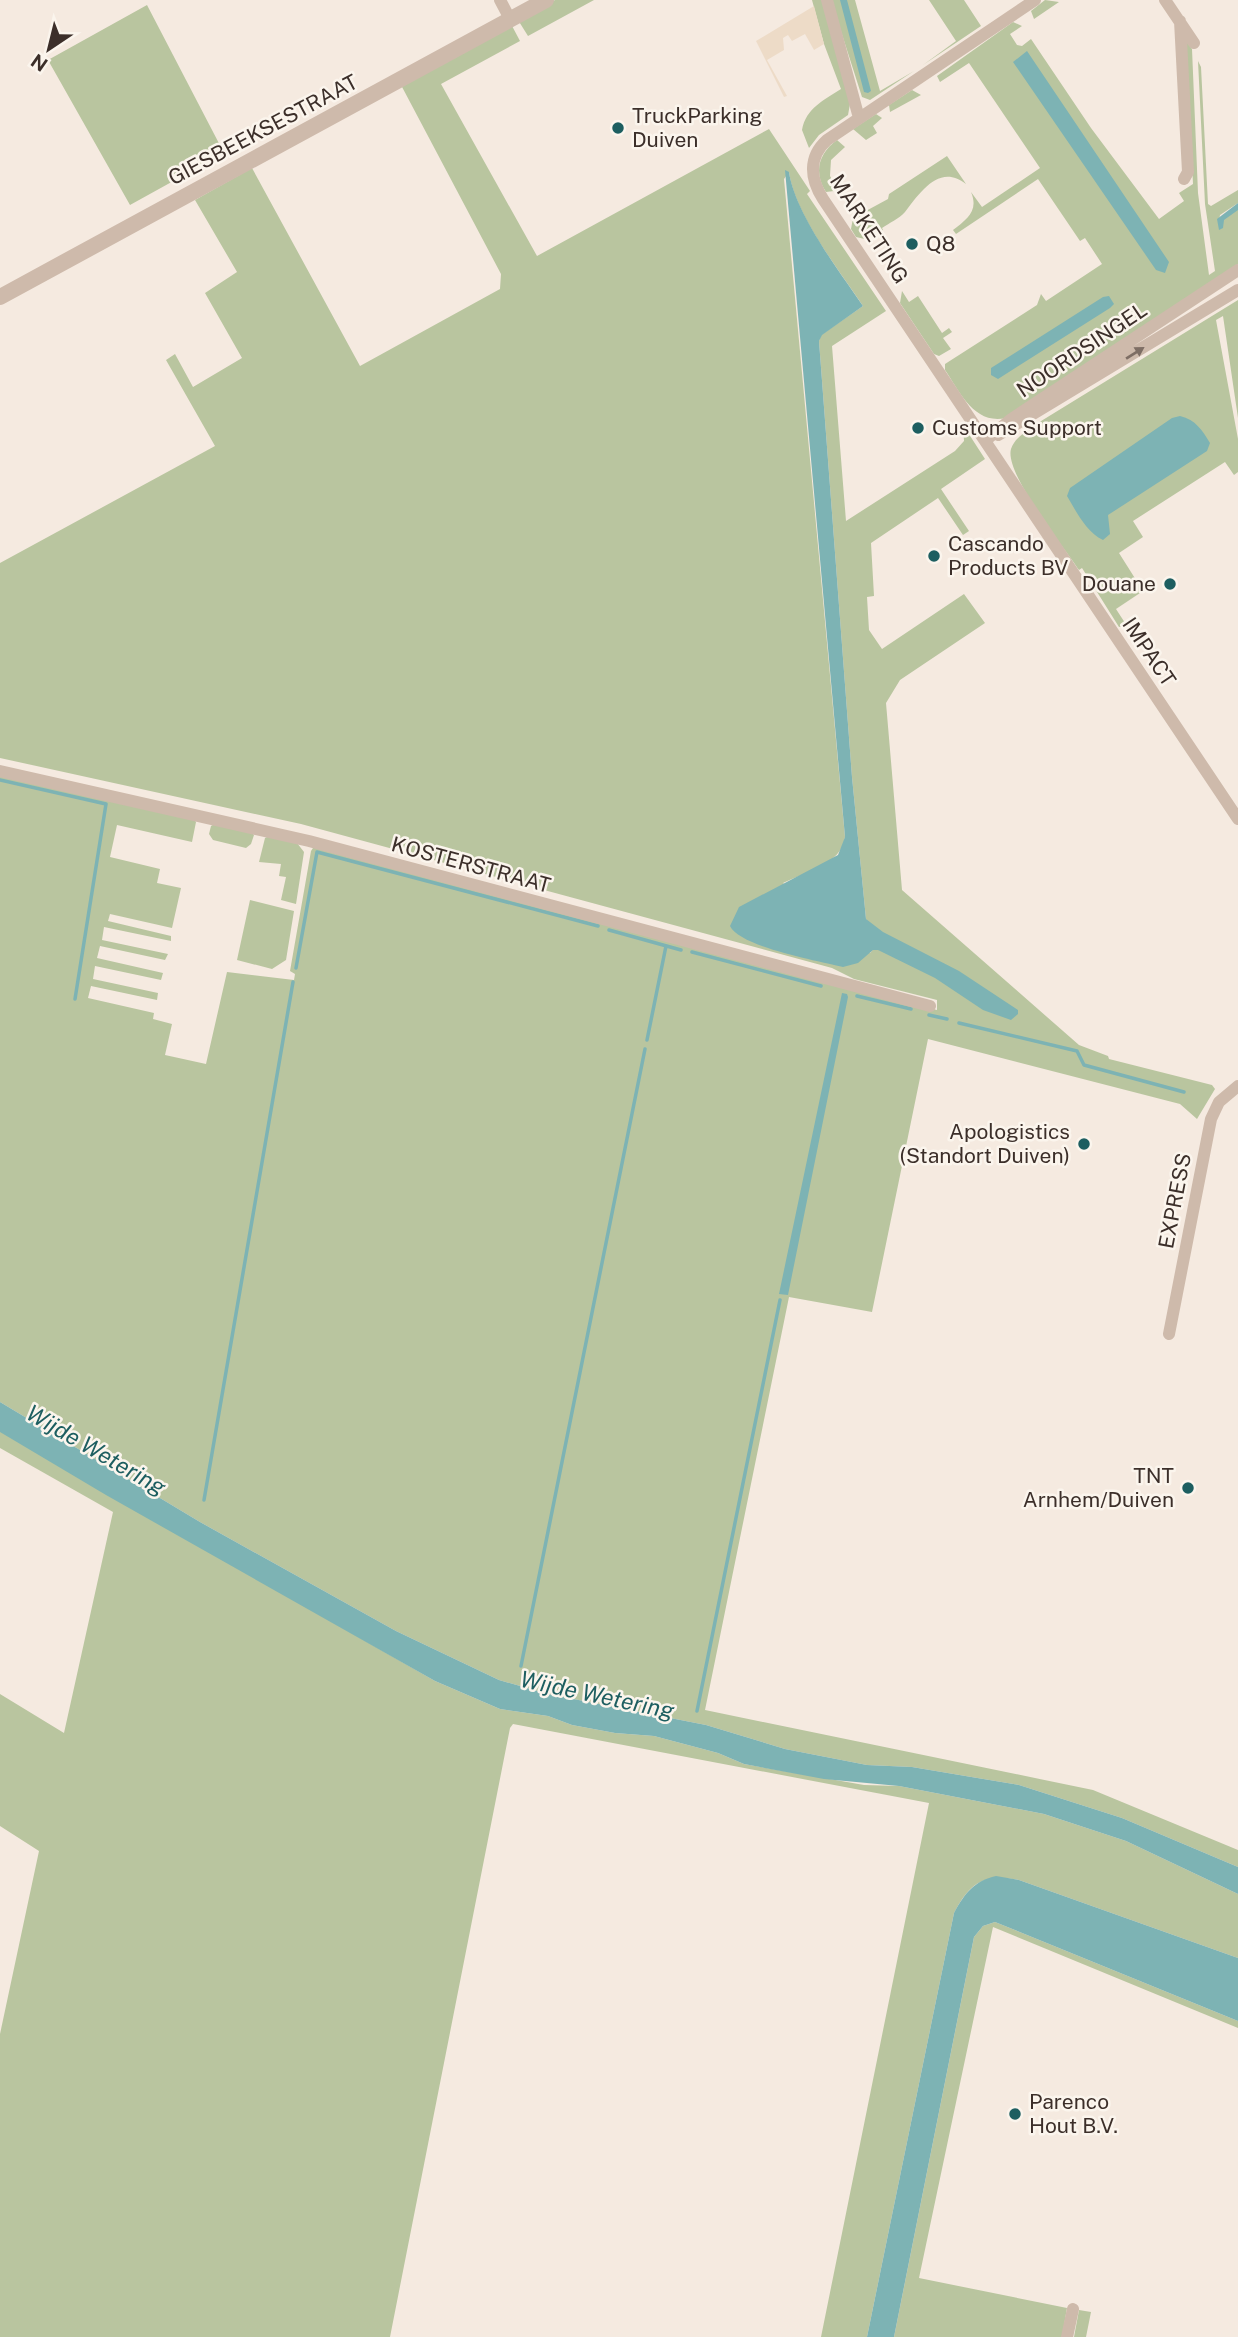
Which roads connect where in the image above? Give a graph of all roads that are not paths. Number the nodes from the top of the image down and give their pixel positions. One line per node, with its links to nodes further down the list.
1 (500, 0): 6 (street)
2 (546, 0): 6 (street, GIESBEEKSESTRAAT)
3 (827, 0): 9 (street)
4 (1035, 0): 9 (street, MARKETING)
5 (1165, 0): 7 (street)
6 (510, 19): 13 (street, GIESBEEKSESTRAAT)
7 (1180, 21): 8 (street); 10 (street)
8 (1194, 43)
9 (859, 118): 14 (street, MARKETING)
10 (1184, 179)
11 (1238, 270): 14 (street, NOORDSINGEL)
12 (1238, 289): 14 (street, NOORDSINGEL, one-way to 12)
13 (0, 298)
14 (985, 441): 16 (street, IMPACT)
15 (0, 771): 18 (street, KOSTERSTRAAT)
16 (1233, 802): 17 (street, IMPACT)
17 (1238, 819)
18 (930, 1006)
19 (1238, 1086): 20 (street, EXPRESS)
20 (1169, 1334)
21 (1073, 2309): 22 (street)
22 (1068, 2337)

